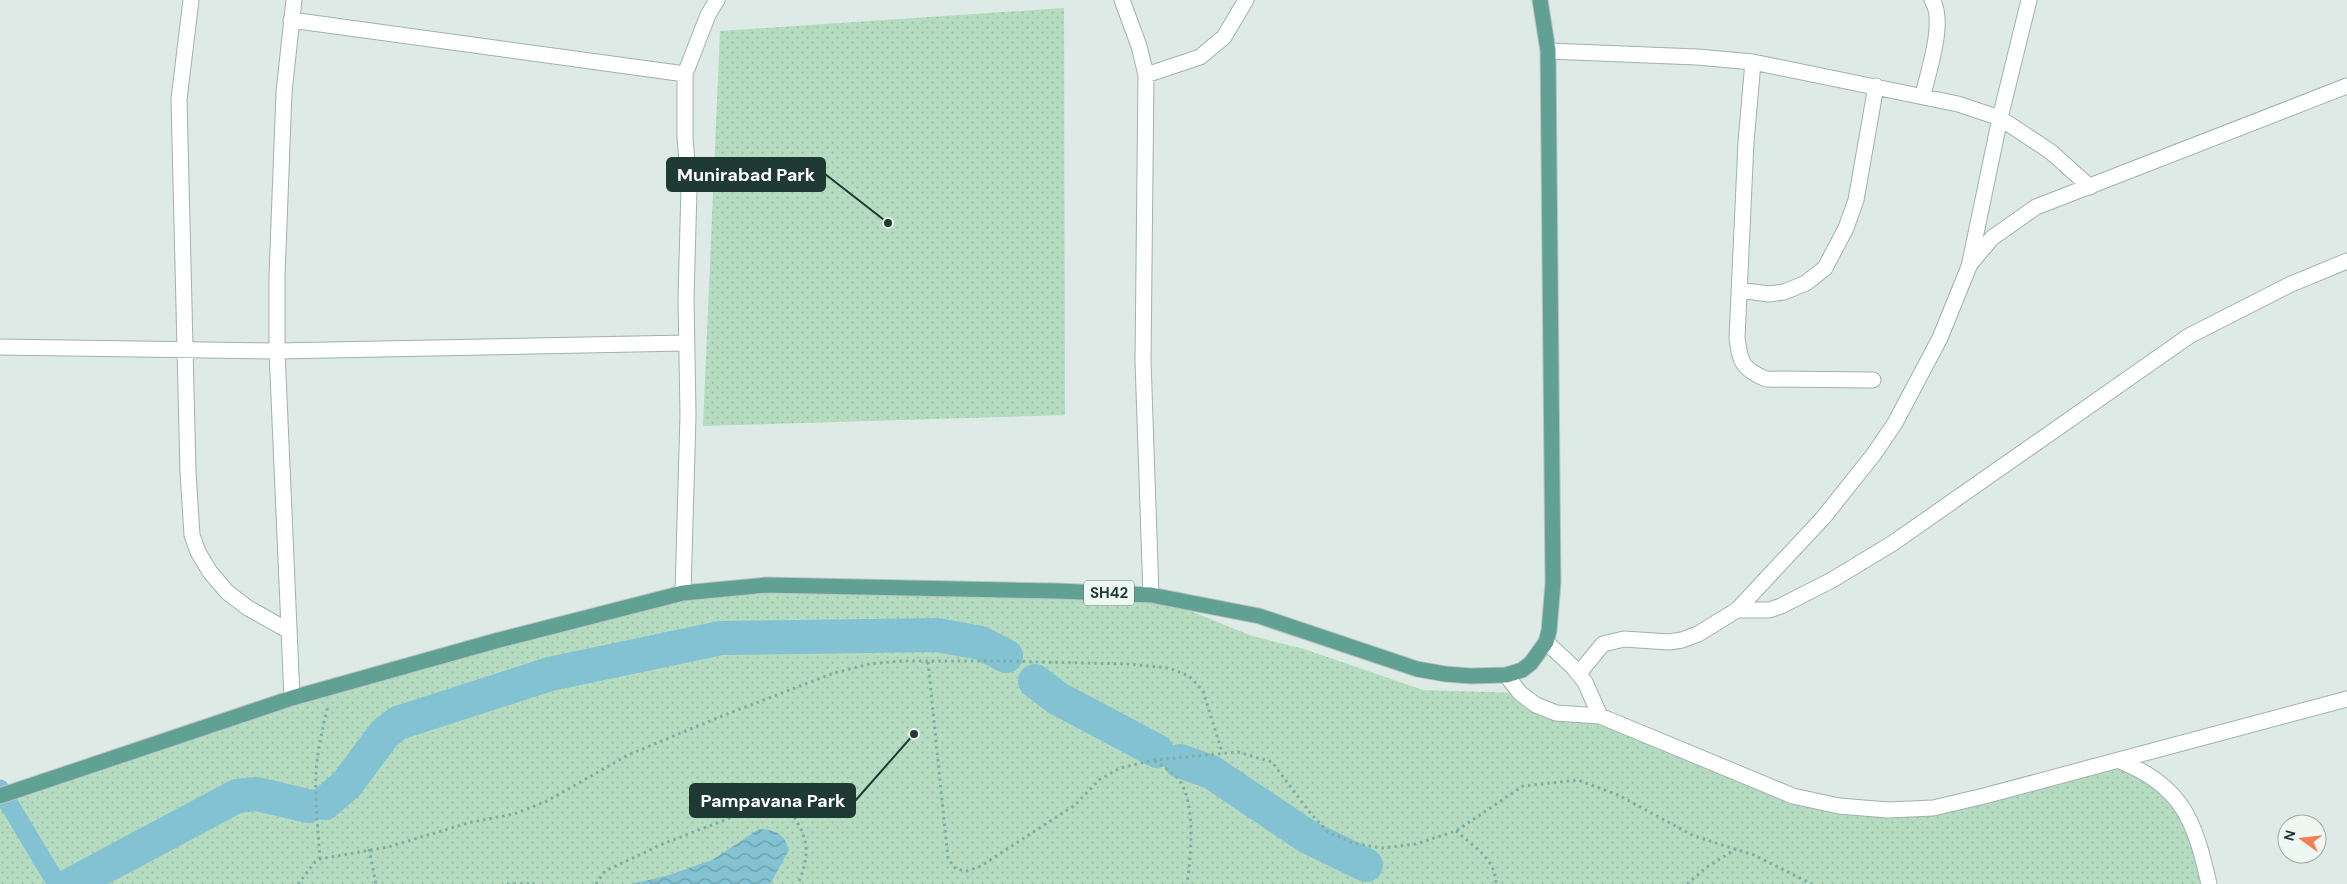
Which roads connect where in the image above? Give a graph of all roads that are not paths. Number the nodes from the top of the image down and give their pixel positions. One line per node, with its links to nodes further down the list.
1 (192, 0): 24 (street)
2 (294, 0): 9 (street)
3 (717, 0): 12 (street)
4 (1122, 0): 13 (street)
5 (1246, 0): 13 (street)
6 (1540, 0): 10 (main road, SH42)
7 (1932, 0): 16 (street)
8 (2029, 0): 17 (street)
9 (291, 20): 12 (street); 25 (street)
10 (1548, 52): 11 (street); 31 (main road, SH42)
11 (1753, 62): 14 (street); 21 (street)
12 (685, 74): 22 (street)
13 (1146, 75): 28 (street)
14 (1876, 86): 16 (street); 21 (street)
15 (2347, 86): 18 (street)
16 (1923, 95): 17 (street)
17 (2000, 118): 18 (street); 20 (street)
18 (2090, 186): 20 (street)
19 (2347, 261): 29 (street)
20 (1970, 264): 29 (street)
21 (1739, 290): 26 (street)
22 (686, 343): 25 (street); 27 (street)
23 (0, 347): 24 (street)
24 (185, 349): 25 (street); 30 (street)
25 (276, 351): 30 (street)
26 (1873, 380)
27 (683, 593): 28 (main road, SH42); 34 (main road, SH42)
28 (1151, 596): 33 (main road, SH42)
29 (1737, 610): 32 (street)
30 (289, 631): 34 (street)
31 (1546, 642): 32 (street); 33 (main road, SH42)
32 (1579, 673): 36 (street)
33 (1506, 675): 36 (street)
34 (292, 698): 38 (main road, SH42)
35 (2347, 699): 37 (street)
36 (1600, 716): 37 (street)
37 (2120, 761): 39 (street)
38 (0, 796)
39 (2209, 884)

